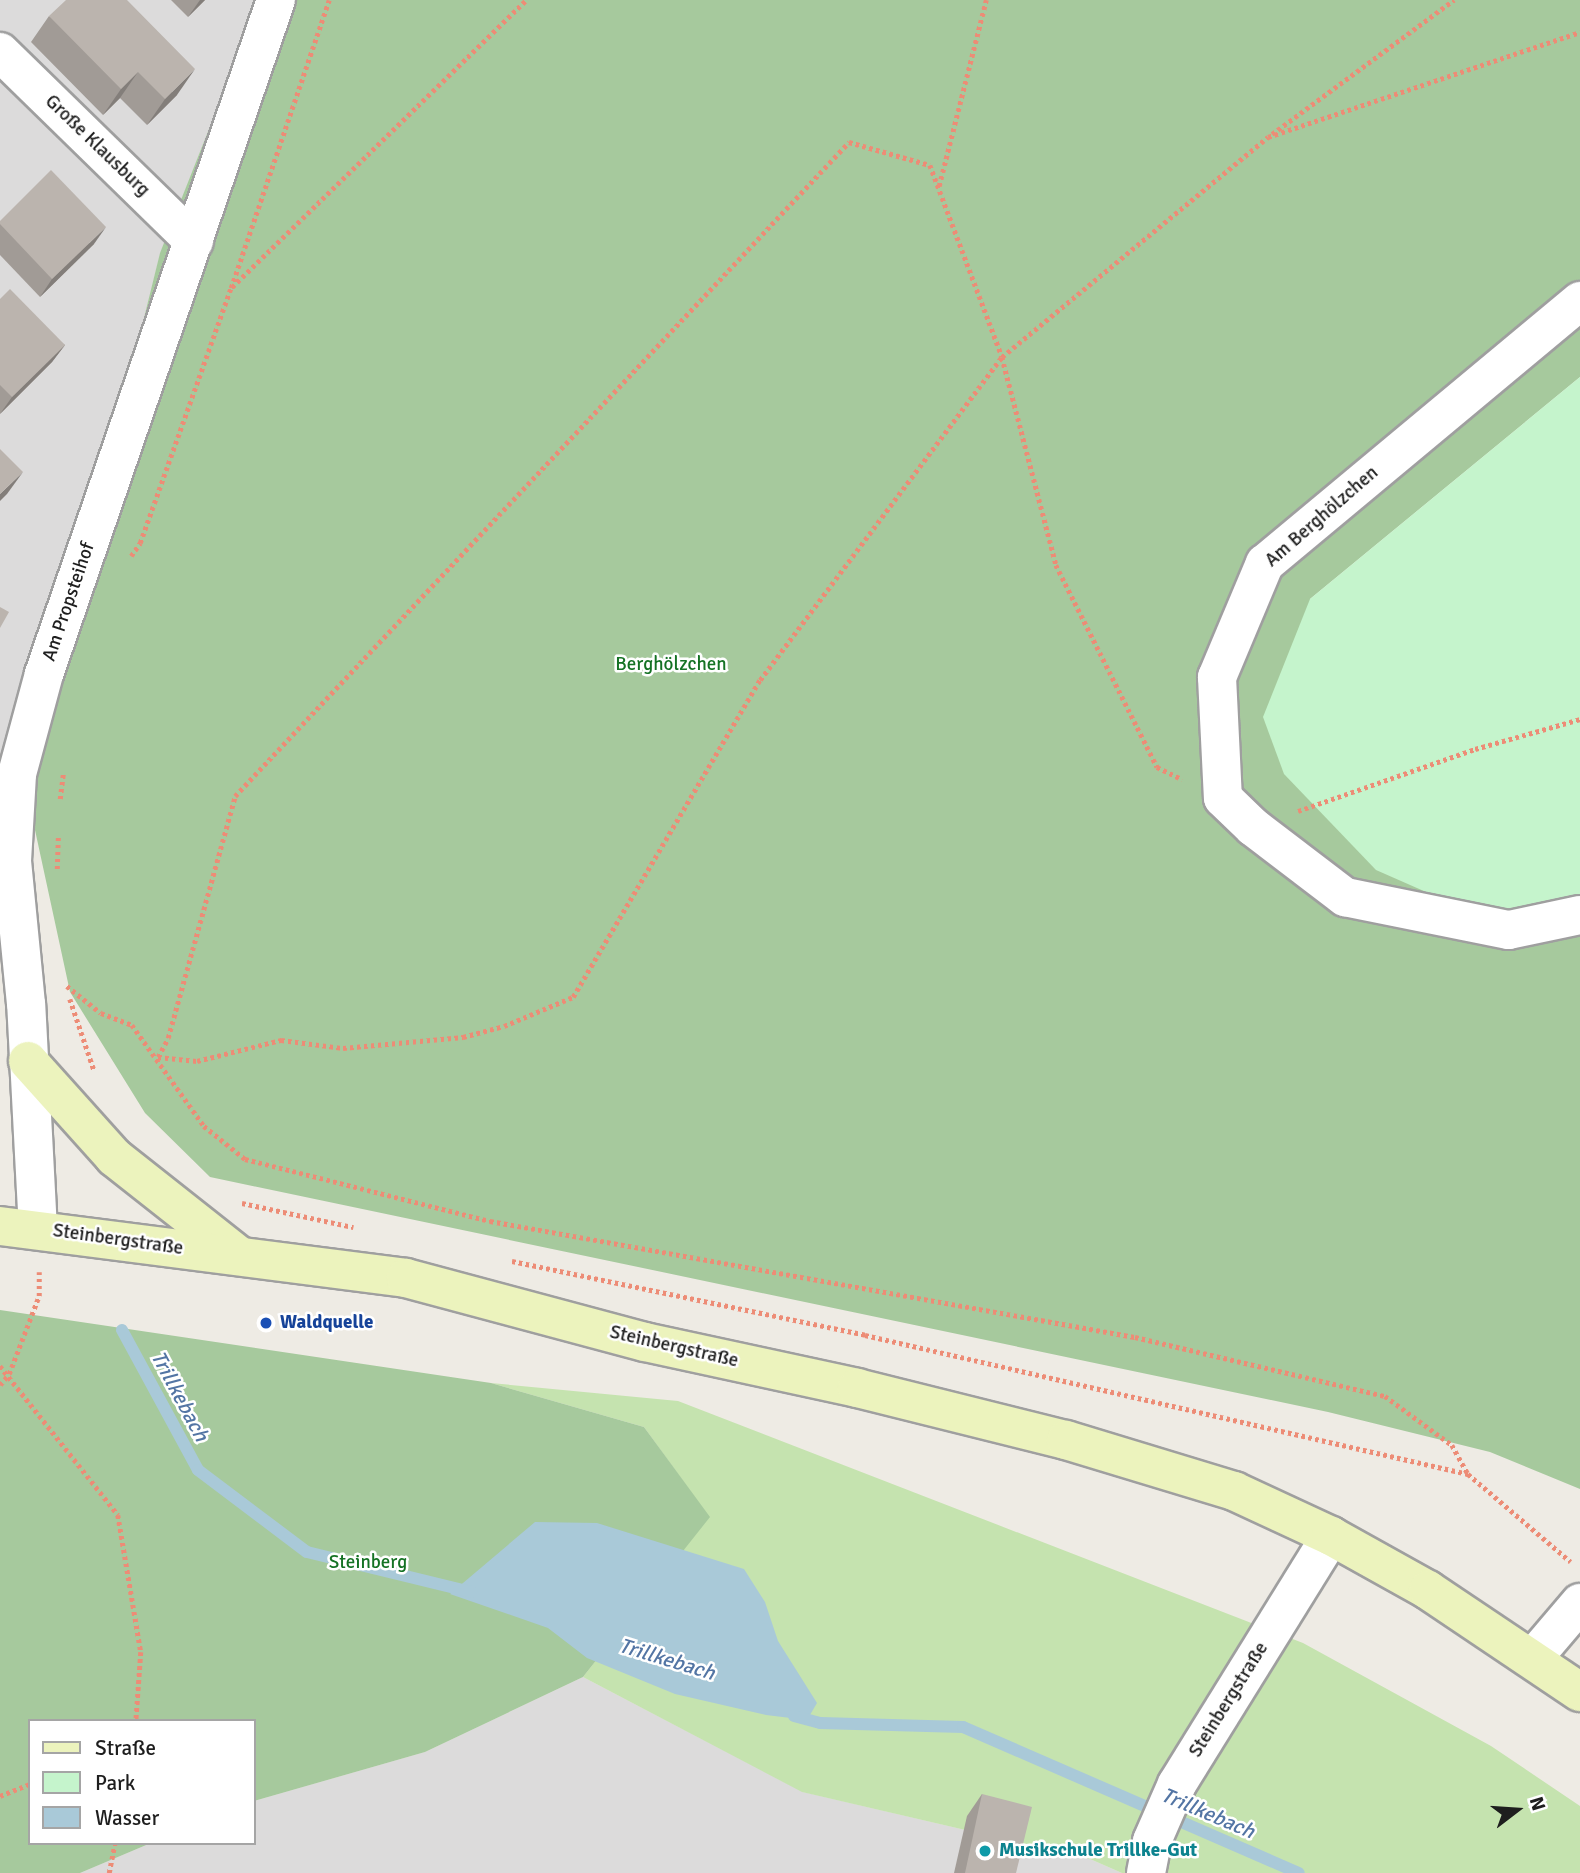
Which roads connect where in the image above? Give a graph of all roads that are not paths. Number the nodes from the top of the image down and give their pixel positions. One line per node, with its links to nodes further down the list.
1 (276, 0): 3 (street, Am Propsteihof)
2 (0, 52): 3 (street, Große Klausburg)
3 (194, 241): 5 (street, Am Propsteihof)
4 (1580, 301): 6 (street, Am Berghölzchen)
5 (8, 769): 7 (street, Am Propsteihof)
6 (1580, 915)
7 (28, 1062): 9 (street, Am Propsteihof); 10 (main road)
8 (0, 1226): 9 (main road, Steinbergstraße)
9 (38, 1230): 10 (main road, Steinbergstraße)
10 (240, 1256): 11 (main road, Steinbergstraße)
11 (1331, 1536): 13 (main road, Steinbergstraße); 15 (street, Steinbergstraße)
12 (1580, 1603): 13 (street)
13 (1534, 1657): 14 (main road, Steinbergstraße)
14 (1580, 1692)
15 (1149, 1857)

